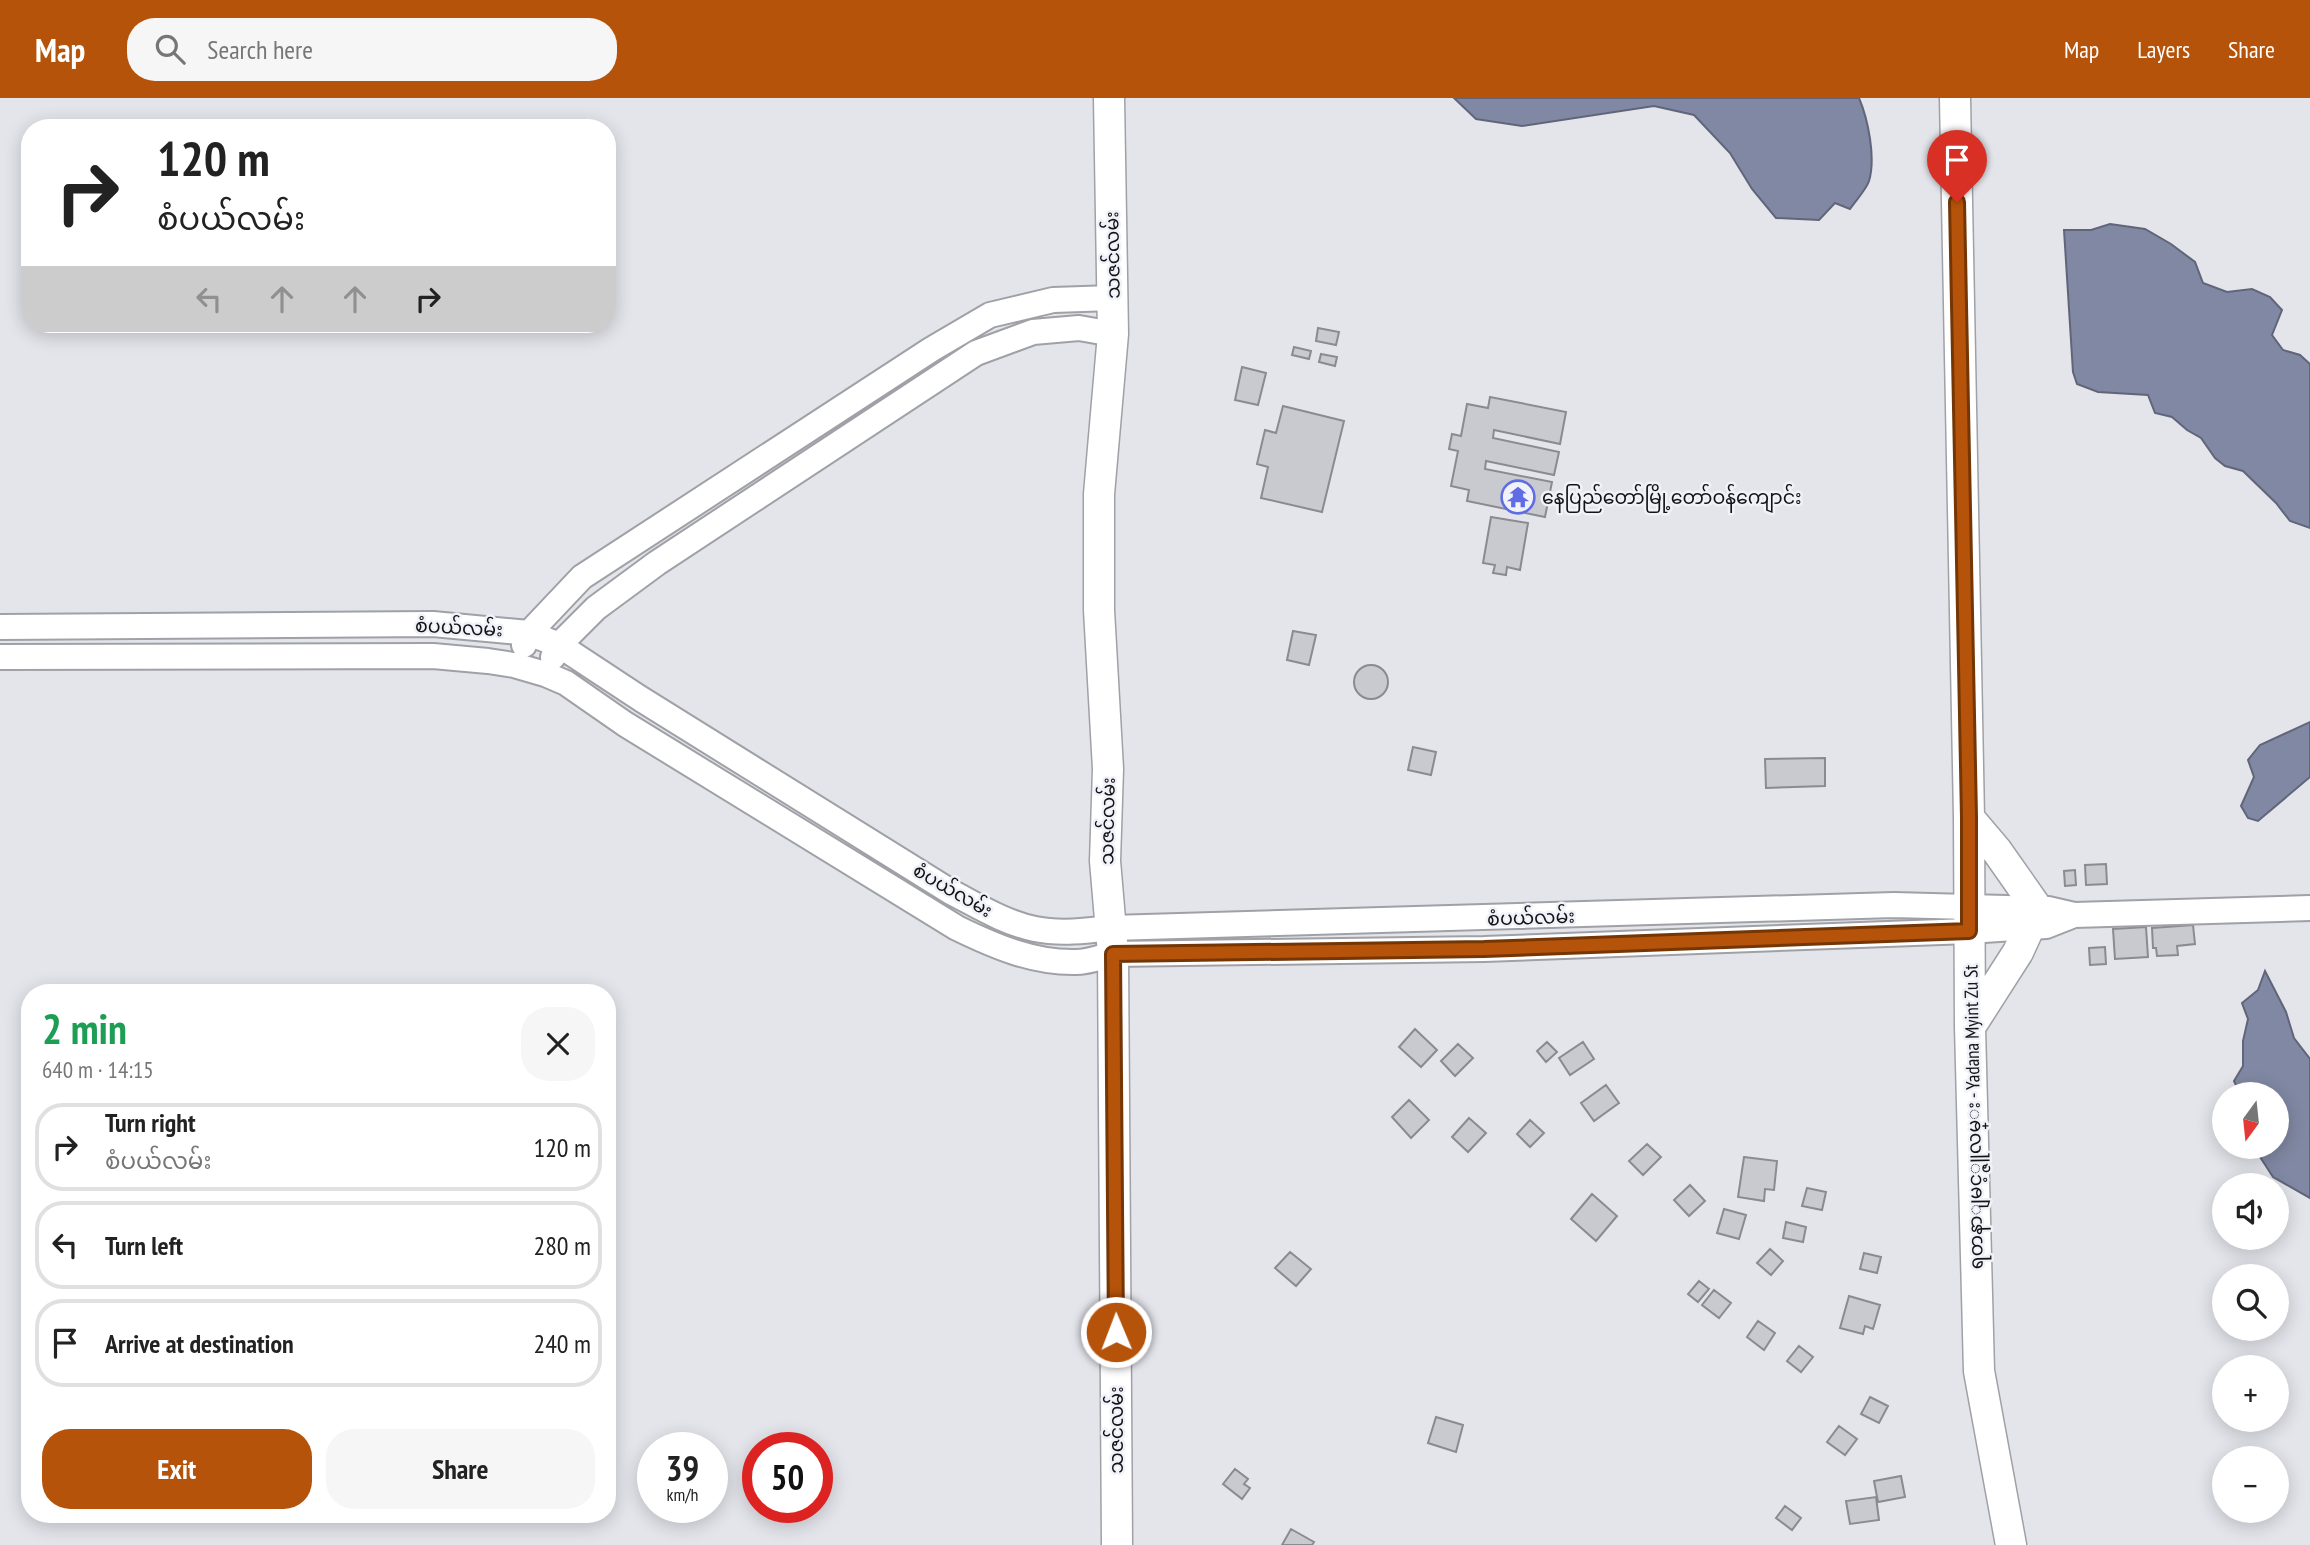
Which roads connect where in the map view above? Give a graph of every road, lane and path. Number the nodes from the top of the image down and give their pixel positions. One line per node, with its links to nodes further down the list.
1 (1109, 98): 3 (main road, သဇင်လမ်း)
2 (1955, 98): 11 (main road, ရတနာျမင့္ဇူလမ္း - Yadana Myint Zu St)
3 (1113, 298): 4 (main road, သဇင်လမ်း); 6 (street)
4 (1113, 334): 7 (street); 15 (main road, သဇင်လမ်း)
5 (0, 627): 6 (street, စံပယ်လမ်း)
6 (529, 633): 7 (street, စံပယ်လမ်း); 9 (street)
7 (559, 645): 10 (street); 15 (street, စံပယ်လမ်း)
8 (0, 657): 9 (street, စံပယ်လမ်း)
9 (514, 665): 10 (street, စံပယ်လမ်း)
10 (545, 674): 15 (street, စံပယ်လမ်း)
11 (1969, 818): 13 (main road, ရတနာျမင့္ဇူလမ္း - Yadana Myint Zu St); 14 (main road)
12 (2310, 908): 14 (street, စံပယ်လမ်း)
13 (1969, 918): 14 (street, စံပယ်လမ်း); 15 (street, စံပယ်လမ်း); 16 (main road, ရတနာျမင့္ဇူလမ္း - Yadana Myint Zu St)
14 (2033, 918): 16 (main road)
15 (1112, 941): 17 (main road, သဇင်လမ်း)
16 (1970, 1027): 18 (main road, ရတနာျမင့္ဇူလမ္း - Yadana Myint Zu St)
17 (1117, 1545)
18 (2011, 1545)

